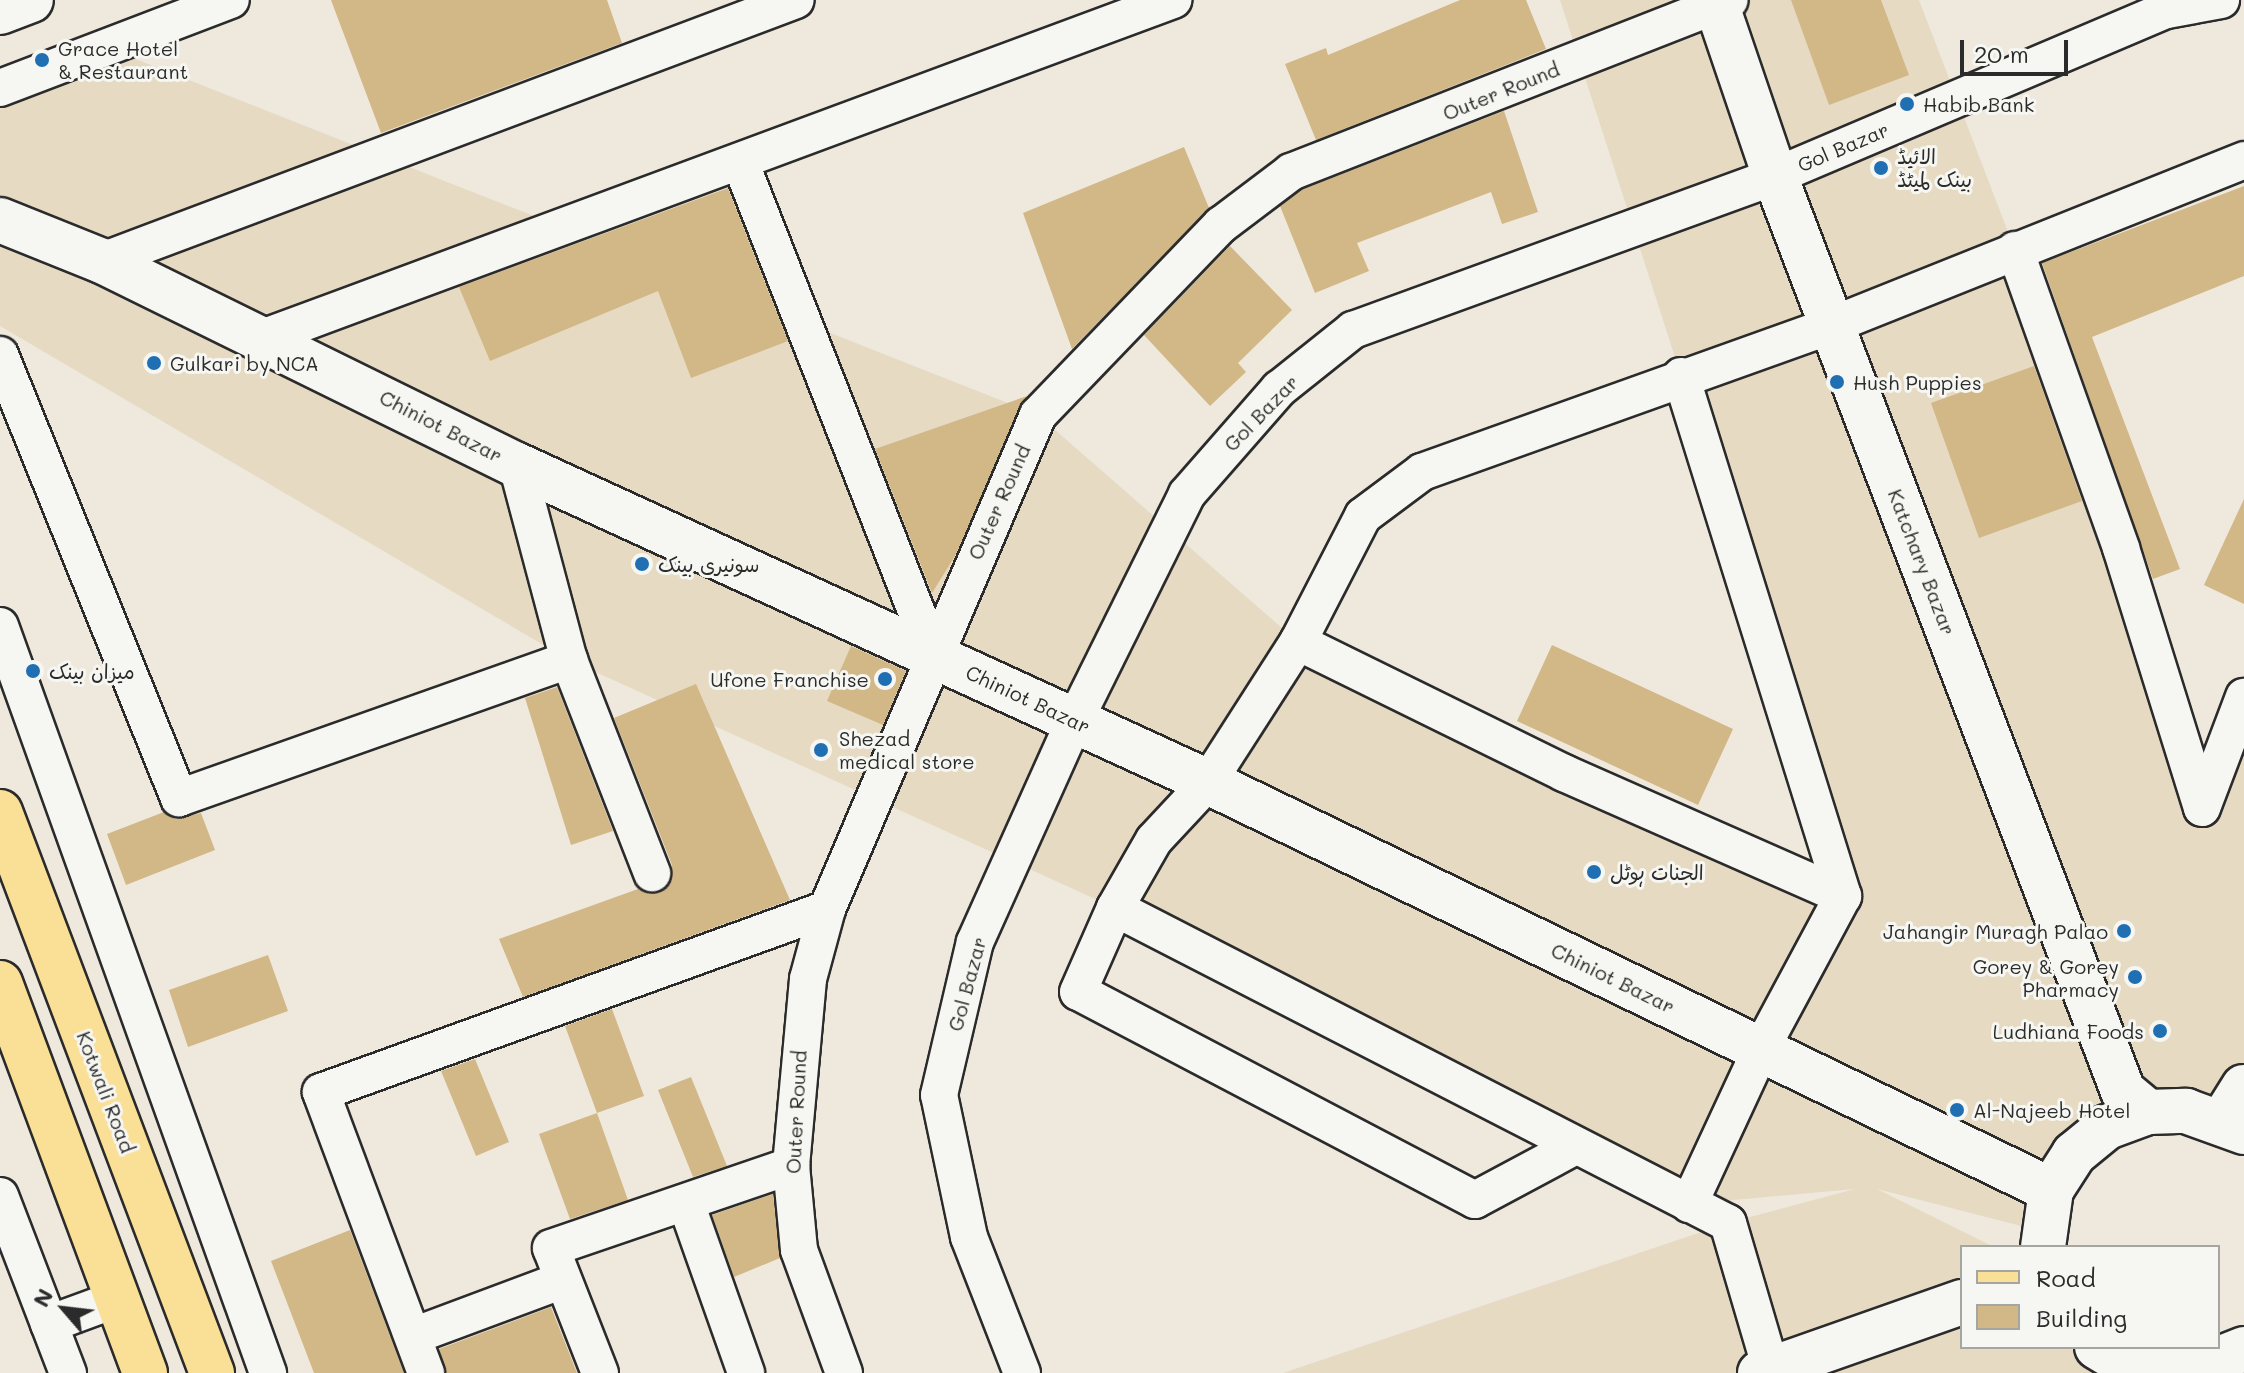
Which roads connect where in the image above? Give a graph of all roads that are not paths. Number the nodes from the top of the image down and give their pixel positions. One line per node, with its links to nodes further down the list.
1 (31, 0): 7 (street)
2 (231, 0): 8 (street)
3 (796, 0): 14 (street)
4 (2221, 0): 11 (street, Gol Bazar)
5 (1721, 1): 11 (street, Katchary Bazar); 22 (street, Outer Round)
6 (1156, 3): 10 (street)
7 (0, 12)
8 (0, 88)
9 (2244, 160): 13 (street)
10 (741, 164): 16 (street); 22 (street)
11 (1775, 176): 15 (street, Katchary Bazar); 25 (street, Gol Bazar)
12 (0, 220): 14 (street, Chiniot Bazar)
13 (2015, 250): 15 (street); 24 (street)
14 (102, 261): 16 (street, Chiniot Bazar)
15 (1832, 325): 18 (street); 34 (street, Katchary Bazar)
16 (265, 337): 19 (street, Chiniot Bazar)
17 (0, 355): 23 (street)
18 (1681, 376): 21 (street); 29 (street)
19 (517, 465): 22 (street, Chiniot Bazar); 23 (street)
20 (0, 626): 55 (street)
21 (1298, 642): 26 (street); 29 (street)
22 (933, 654): 25 (street, Chiniot Bazar); 31 (street, Outer Round)
23 (569, 660): 28 (street)
24 (2244, 697)
25 (1074, 722): 26 (street, Chiniot Bazar); 60 (street, Gol Bazar)
26 (1208, 782): 30 (street); 33 (street, Chiniot Bazar)
27 (0, 812): 54 (main road, Kotwali Road)
28 (652, 873)
29 (1843, 896): 33 (street)
30 (1115, 908): 36 (street); 36 (street)
31 (827, 909): 37 (street, Outer Round); 47 (street)
32 (0, 983): 44 (main road)
33 (1761, 1049): 38 (street, Chiniot Bazar); 40 (street)
34 (2148, 1112): 35 (street); 38 (street)
35 (2237, 1113)
36 (1572, 1148): 40 (street)
37 (791, 1166): 41 (street); 59 (street, Outer Round)
38 (2051, 1190): 42 (street)
39 (0, 1196): 46 (street)
40 (1689, 1204): 51 (street)
41 (687, 1206): 43 (street); 58 (street)
42 (2043, 1245)
43 (560, 1281): 47 (street); 57 (street)
44 (117, 1299): 46 (street); 53 (main road)
45 (1960, 1303): 50 (street)
46 (49, 1324): 52 (street)
47 (413, 1336): 56 (street)
48 (2112, 1361): 49 (street)
49 (2231, 1361)
50 (1821, 1364): 51 (street)
51 (1765, 1371)
52 (68, 1373)
53 (145, 1373)
54 (212, 1373)
55 (268, 1373)
56 (426, 1373)
57 (600, 1373)
58 (746, 1373)
59 (844, 1373)
60 (1022, 1373)

